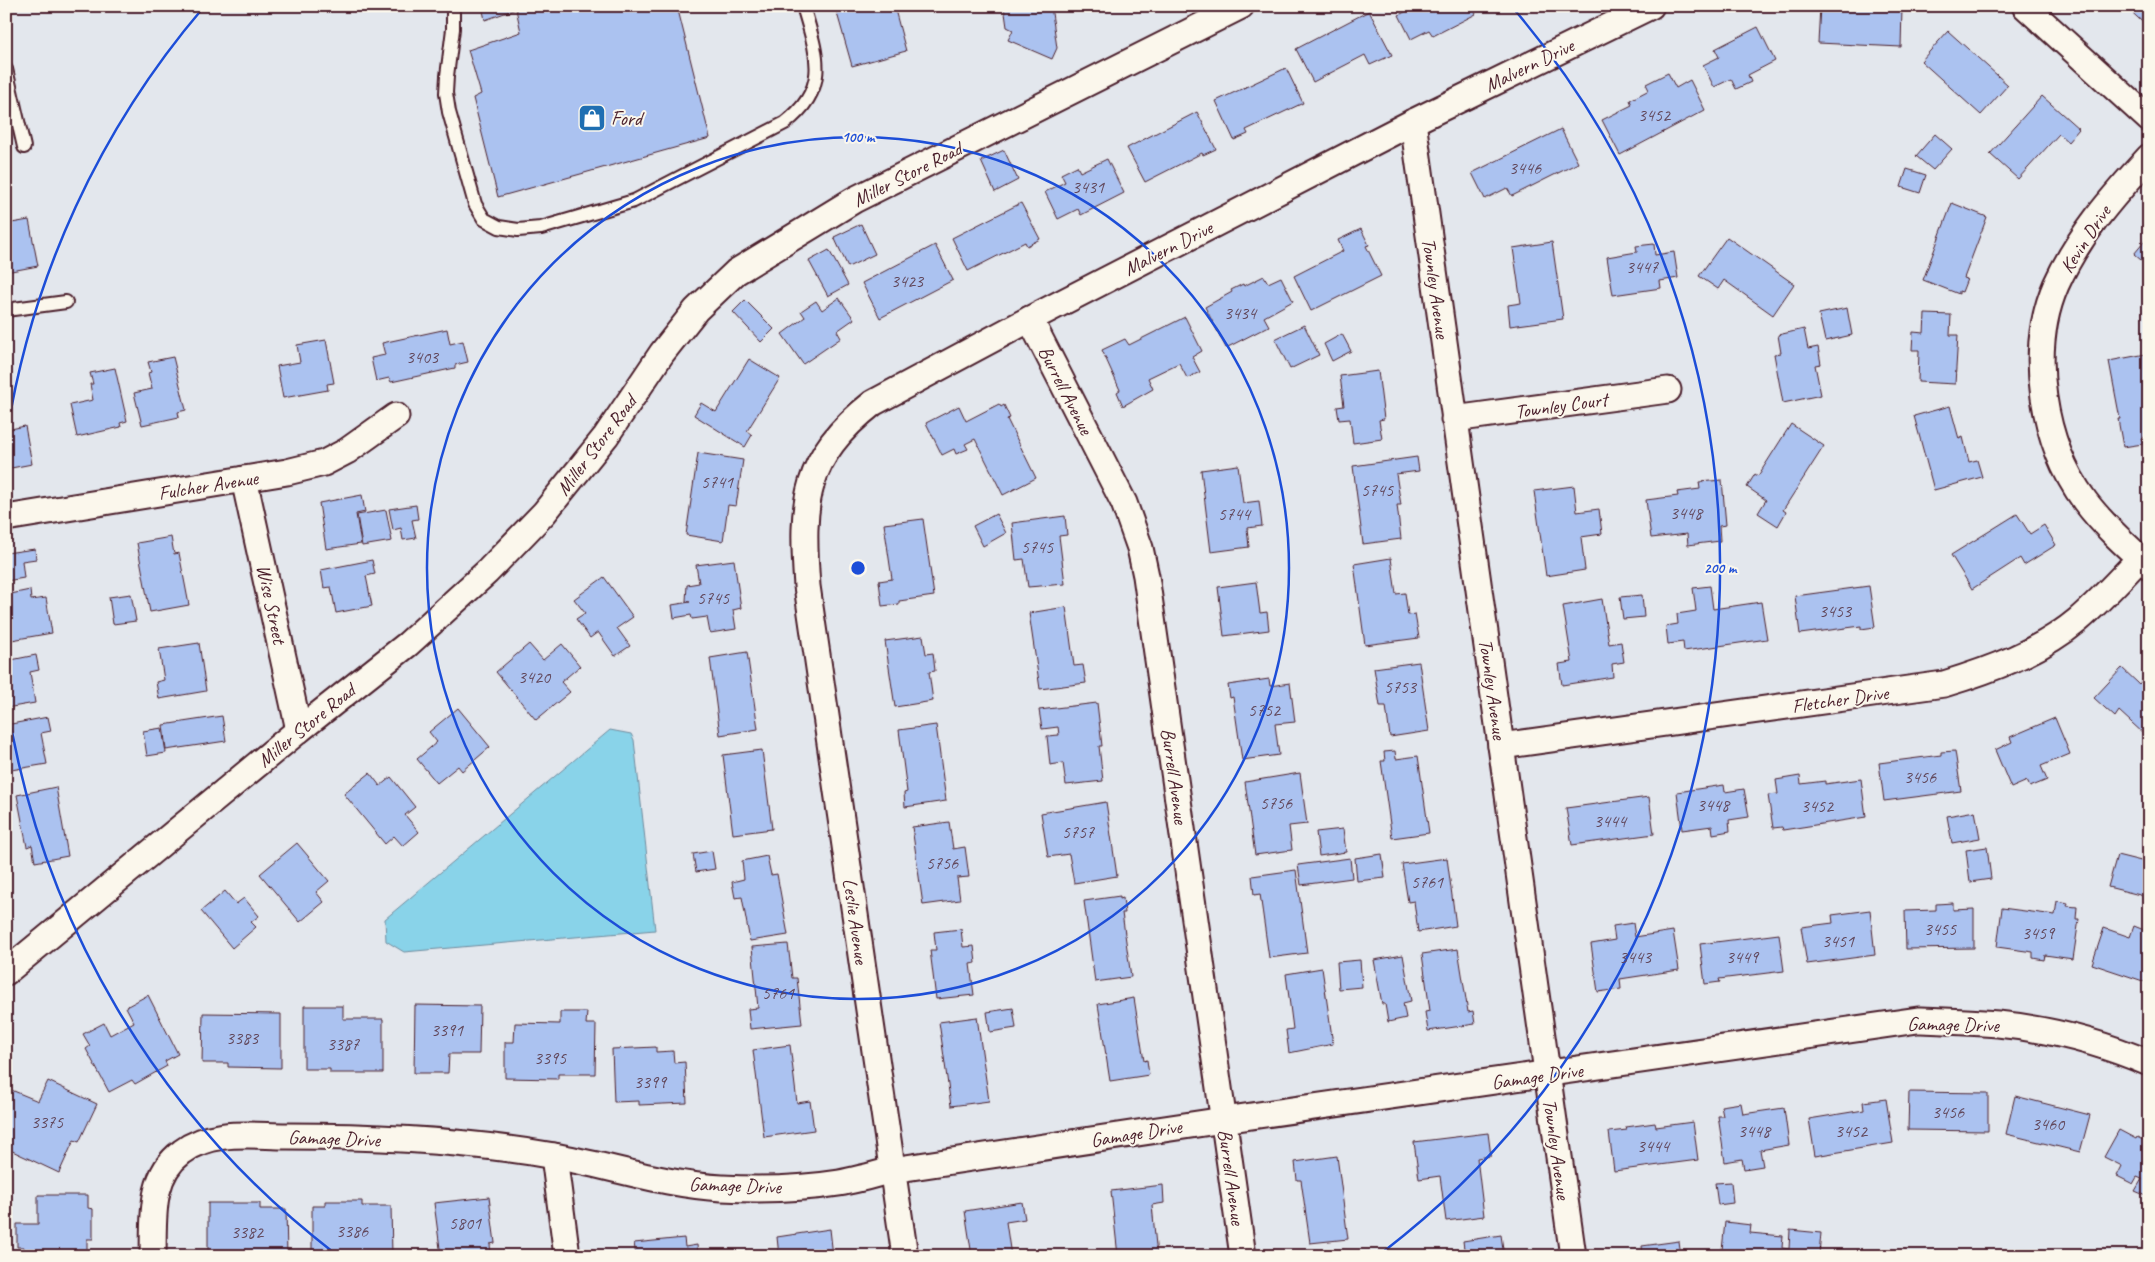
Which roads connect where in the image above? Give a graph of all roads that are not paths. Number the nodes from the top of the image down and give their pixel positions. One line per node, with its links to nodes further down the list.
1 (453, 6): 2 (lane)
2 (803, 6)
3 (1241, 6): 21 (street, Miller Store Road)
4 (1651, 6): 8 (street, Malvern Drive)
5 (2026, 6): 7 (street)
6 (6, 69): 9 (lane)
7 (2149, 119)
8 (1413, 122): 13 (street, Malvern Drive); 16 (street, Townley Avenue)
9 (24, 147)
10 (2149, 157): 19 (street, Kevin Drive)
11 (66, 302): 12 (lane)
12 (6, 310)
13 (1030, 319): 20 (street, Malvern Drive); 26 (street, Burrell Avenue)
14 (1668, 390): 16 (street, Townley Court)
15 (396, 416): 17 (street, Fulcher Avenue)
16 (1454, 420): 22 (street, Townley Avenue)
17 (244, 478): 18 (street, Fulcher Avenue); 21 (street, Wise Street)
18 (6, 518)
19 (2144, 562): 22 (street, Fletcher Drive)
20 (807, 586): 28 (street, Leslie Avenue)
21 (299, 730): 23 (street, Miller Store Road)
22 (1501, 746): 25 (street, Townley Avenue)
23 (6, 972)
24 (2149, 1063): 25 (street, Gamage Drive)
25 (1546, 1075): 26 (street, Gamage Drive); 33 (street, Townley Avenue)
26 (1224, 1120): 28 (street, Gamage Drive); 32 (street, Burrell Avenue)
27 (554, 1156): 28 (street, Gamage Drive); 29 (street, Gamage Drive); 30 (street)
28 (892, 1170): 31 (street, Leslie Avenue)
29 (153, 1256)
30 (567, 1256)
31 (905, 1256)
32 (1243, 1256)
33 (1572, 1256)

